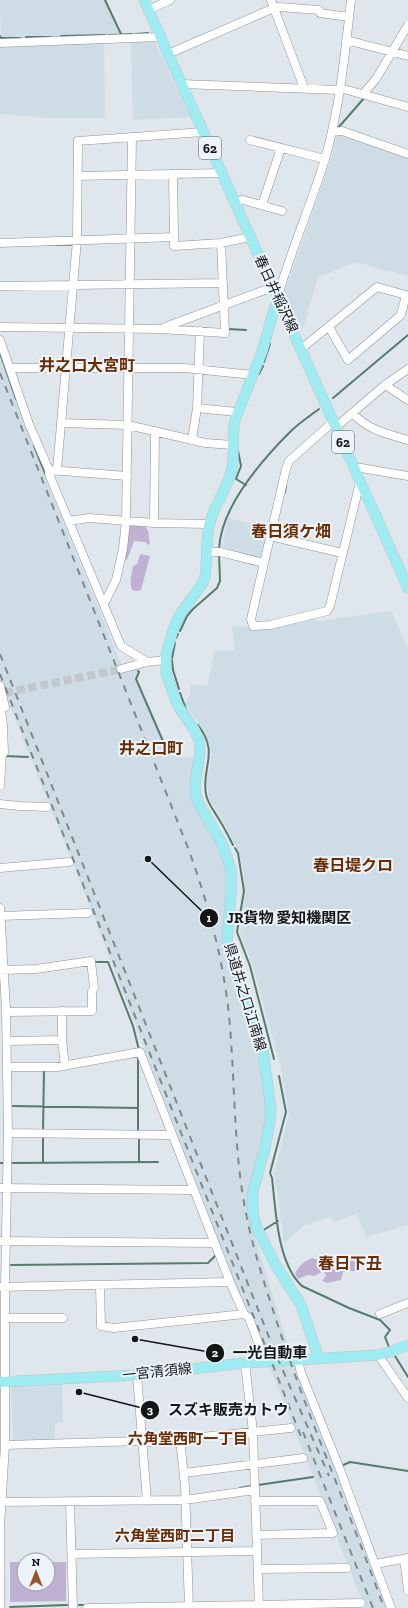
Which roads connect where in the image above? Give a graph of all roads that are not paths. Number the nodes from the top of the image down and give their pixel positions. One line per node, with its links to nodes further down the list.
1 (144, 0): 5 (main road, 春日井稲沢線 / 62)
2 (170, 0): 5 (street)
3 (352, 0): 6 (street)
4 (273, 4): 6 (street); 12 (street); 15 (street)
5 (148, 10): 8 (main road, 春日井稲沢線 / 62)
6 (349, 17): 9 (street)
7 (408, 25): 11 (street)
8 (160, 37): 10 (street); 12 (main road, 春日井稲沢線 / 62)
9 (346, 40): 11 (street); 16 (street)
10 (0, 43)
11 (392, 52): 13 (street); 17 (street)
12 (168, 54): 14 (main road, 春日井稲沢線 / 62)
13 (408, 56)
14 (181, 84): 15 (street); 19 (main road, 春日井稲沢線 / 62)
15 (304, 88): 16 (street)
16 (339, 89): 17 (street); 20 (street)
17 (363, 94): 18 (street)
18 (408, 107)
19 (203, 132): 21 (street); 26 (main road, 春日井稲沢線 / 62)
20 (332, 132): 24 (street); 25 (street)
21 (132, 138): 28 (street); 29 (street)
22 (250, 140): 23 (street)
23 (281, 148): 25 (street); 31 (street)
24 (408, 154)
25 (325, 159): 44 (street)
26 (221, 172): 27 (street); 30 (main road, 春日井稲沢線 / 62)
27 (173, 174): 28 (street); 33 (street)
28 (131, 175): 29 (street); 35 (street)
29 (78, 176): 36 (street)
30 (234, 203): 31 (street); 34 (main road, 春日井稲沢線 / 62)
31 (262, 205): 32 (street)
32 (282, 211)
33 (174, 237): 35 (street); 38 (street)
34 (250, 237): 38 (street); 43 (main road, 春日井稲沢線 / 62)
35 (131, 239): 36 (street); 40 (street)
36 (77, 240): 37 (street); 41 (street)
37 (0, 243)
38 (221, 243): 39 (street)
39 (223, 283): 40 (street); 45 (street)
40 (130, 284): 41 (street); 49 (street)
41 (73, 285): 42 (street); 48 (street)
42 (0, 286)
43 (273, 287): 44 (main road, 春日井稲沢線 / 62); 45 (street)
44 (278, 296): 53 (main road, 春日井稲沢線 / 62); 59 (main road, 県道井之口江南線)
45 (224, 305): 50 (street); 51 (street)
46 (0, 327): 48 (street)
47 (329, 327): 47 (street); 53 (street)
48 (70, 328): 49 (street); 55 (street)
49 (129, 329): 50 (street); 56 (street)
50 (161, 329): 51 (street)
51 (200, 331): 57 (street)
52 (0, 340): 54 (street)
53 (301, 349): 66 (main road, 春日井稲沢線 / 62)
54 (10, 368): 55 (street); 73 (street)
55 (66, 368): 56 (street); 65 (street)
56 (129, 368): 57 (street); 67 (street)
57 (199, 369): 59 (street); 62 (street)
58 (408, 369): 60 (street)
59 (253, 375): 63 (main road, 県道井之口江南線)
60 (385, 385): 61 (street); 64 (street)
61 (408, 400)
62 (197, 408): 63 (street); 69 (street)
63 (237, 412): 71 (main road, 県道井之口江南線)
64 (352, 413): 66 (street); 70 (street)
65 (61, 423): 67 (street); 73 (street)
66 (335, 424): 72 (main road, 春日井稲沢線 / 62); 81 (street)
67 (128, 425): 68 (street); 74 (street)
68 (155, 431): 69 (street); 79 (street)
69 (192, 440): 71 (street)
70 (408, 440)
71 (233, 445): 80 (main road, 県道井之口江南線)
72 (354, 468): 75 (street); 76 (main road, 春日井稲沢線 / 62)
73 (53, 470): 74 (street); 77 (street)
74 (127, 476): 78 (street)
75 (408, 476)
76 (360, 482): 83 (street); 85 (main road, 春日井稲沢線 / 62)
77 (69, 521): 78 (street); 86 (street)
78 (126, 521): 79 (street); 86 (street)
79 (154, 523): 80 (street)
80 (209, 524): 82 (main road, 県道井之口江南線)
81 (270, 536): 83 (street); 84 (street)
82 (208, 552): 84 (street); 87 (main road, 県道井之口江南線)
83 (342, 553): 84 (street)
84 (264, 563)
85 (408, 587)
86 (104, 604): 88 (street)
87 (165, 660): 88 (street); 125 (main road, 県道井之口江南線)
88 (147, 662): 89 (street)
89 (121, 669)
90 (2, 691): 92 (street)
91 (0, 702): 92 (street)
92 (2, 754): 93 (street)
93 (0, 784)
94 (0, 804): 95 (street)
95 (47, 807)
96 (69, 862): 97 (street)
97 (0, 868)
98 (88, 913): 99 (street)
99 (0, 914): 100 (street)
100 (2, 970): 101 (street); 102 (street)
101 (4, 1010): 102 (street); 104 (street)
102 (62, 1011): 103 (street)
103 (62, 1040): 104 (street); 106 (street)
104 (7, 1041): 105 (street)
105 (8, 1066): 106 (street); 107 (street)
106 (65, 1066): 109 (street)
107 (4, 1076): 108 (street)
108 (8, 1133): 109 (street); 110 (street)
109 (172, 1135): 111 (street)
110 (4, 1188): 111 (street); 112 (street)
111 (193, 1190): 113 (street)
112 (3, 1241): 113 (street); 116 (street)
113 (214, 1243): 114 (street)
114 (230, 1282): 115 (street); 118 (street)
115 (100, 1286): 116 (street); 118 (street)
116 (3, 1287): 120 (street)
117 (408, 1303): 119 (street)
118 (244, 1314): 127 (street)
119 (380, 1314)
120 (5, 1318): 121 (street); 122 (street)
121 (63, 1318)
122 (3, 1340): 130 (street)
123 (408, 1345): 124 (main road, 一宮清須線)
124 (378, 1355): 125 (main road, 一宮清須線); 131 (street)
125 (319, 1359): 126 (main road, 一宮清須線)
126 (298, 1360): 127 (main road, 一宮清須線); 151 (street)
127 (262, 1362): 128 (main road, 一宮清須線)
128 (245, 1363): 129 (main road, 一宮清須線); 133 (street)
129 (137, 1375): 130 (main road, 一宮清須線); 135 (street)
130 (3, 1381): 136 (street)
131 (408, 1398)
132 (291, 1428): 133 (street)
133 (253, 1432): 134 (street); 138 (street)
134 (180, 1439): 135 (street); 139 (street)
135 (142, 1442): 136 (street); 143 (street)
136 (5, 1445): 141 (street)
137 (303, 1458): 138 (street)
138 (254, 1464): 139 (street); 140 (street)
139 (184, 1473): 142 (street)
140 (254, 1490): 142 (street); 144 (street)
141 (1, 1500): 145 (street); 159 (street)
142 (185, 1500): 143 (street); 148 (street)
143 (146, 1501): 145 (street)
144 (255, 1501): 146 (street); 146 (street)
145 (70, 1502): 149 (street)
146 (256, 1535): 147 (street)
147 (257, 1551): 148 (street); 153 (street)
148 (187, 1552): 149 (street); 157 (street)
149 (72, 1554): 160 (street)
150 (406, 1558): 151 (street); 154 (street)
151 (375, 1564): 162 (street)
152 (347, 1568): 153 (street)
153 (258, 1569): 158 (street)
154 (408, 1591)
155 (361, 1604): 156 (street)
156 (318, 1606): 158 (street)
157 (189, 1607): 158 (street); 161 (street)
158 (259, 1607)
159 (0, 1608)
160 (73, 1608)
161 (87, 1608)
162 (391, 1608)

